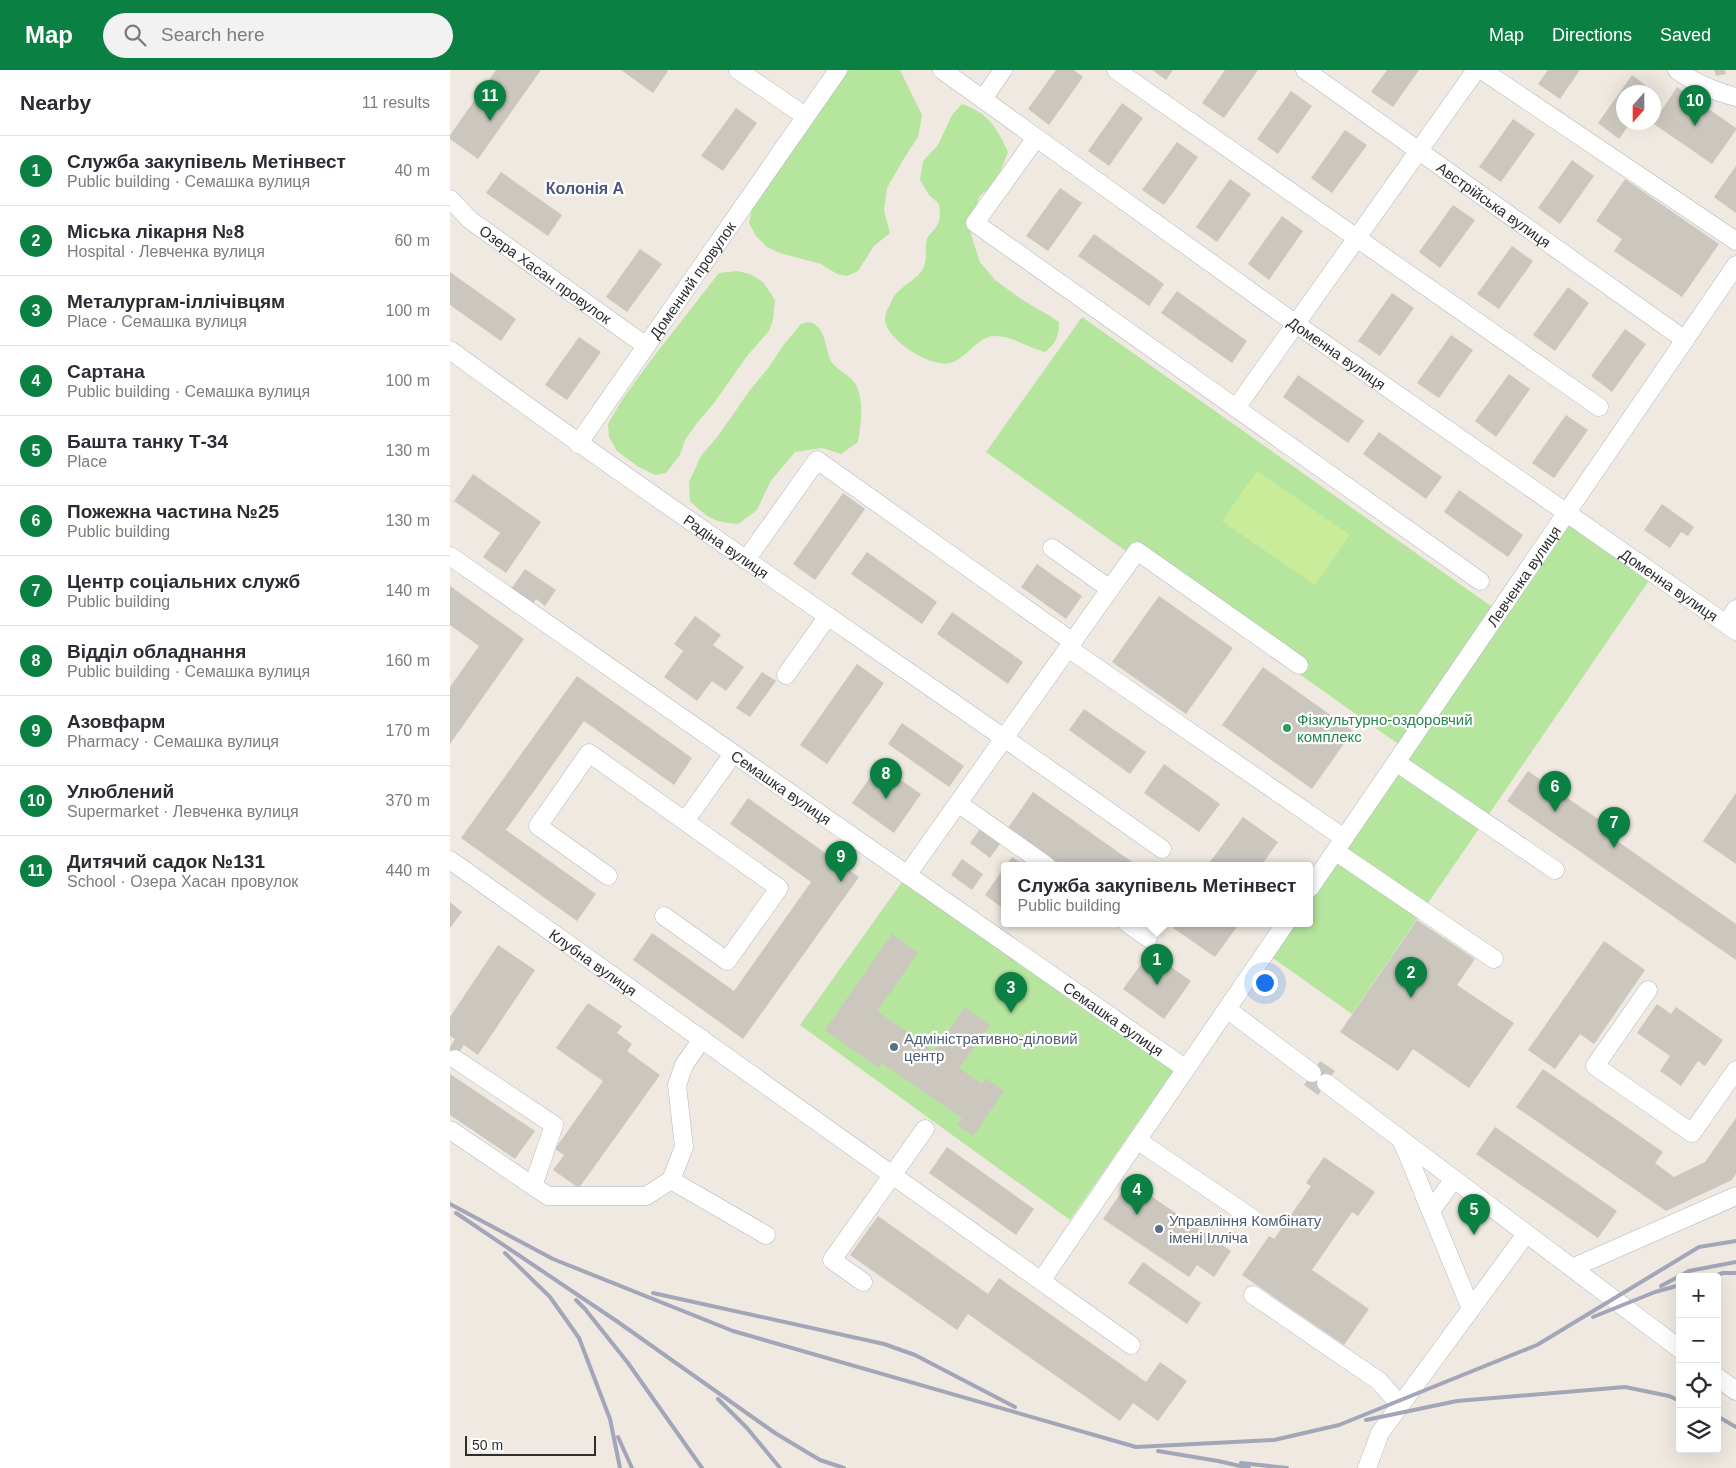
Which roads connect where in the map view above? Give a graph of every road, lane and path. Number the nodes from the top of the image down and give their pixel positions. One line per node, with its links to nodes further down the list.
1 (738, 70): 12 (street)
2 (838, 70): 12 (street, Доменний провулок)
3 (942, 70): 11 (street, Доменна вулиця)
4 (1003, 70): 11 (street)
5 (1116, 70): 16 (street)
6 (1305, 70): 14 (street, Австрійська вулиця)
7 (1476, 70): 14 (street)
8 (1482, 70): 17 (street)
9 (1677, 70): 10 (street)
10 (1736, 97)
11 (983, 99): 13 (street, Доменна вулиця)
12 (806, 116): 21 (street, Доменний провулок)
13 (1036, 138): 19 (street, Доменна вулиця); 24 (street)
14 (1418, 151): 16 (street); 20 (street, Австрійська вулиця)
15 (450, 200): 21 (street, Озера Хасан провулок)
16 (1356, 238): 19 (street); 23 (street)
17 (1736, 241)
18 (1736, 265): 20 (street, Левченка вулиця)
19 (1296, 324): 24 (street); 26 (street, Доменна вулиця)
20 (1685, 340): 26 (street, Левченка вулиця)
21 (646, 346): 25 (street, Доменний провулок)
22 (450, 350): 25 (street, Радіна вулиця)
23 (1599, 407)
24 (1236, 408): 30 (street)
25 (578, 444): 29 (street, Радіна вулиця)
26 (1566, 513): 33 (street, Доменна вулиця); 39 (street, Левченка вулиця)
27 (1052, 548): 31 (street)
28 (450, 556): 38 (street, Семашка вулиця)
29 (746, 560): 32 (street, Радіна вулиця); 34 (street)
30 (1480, 581)
31 (1110, 589): 34 (street); 35 (street)
32 (828, 616): 36 (street); 37 (street, Радіна вулиця)
33 (1733, 621)
34 (1070, 645): 37 (street); 42 (street)
35 (1298, 665)
36 (786, 675)
37 (1005, 737): 40 (street); 43 (street, Радіна вулиця)
38 (733, 754): 41 (street); 47 (street, Семашка вулиця)
39 (1396, 762): 42 (street, Левченка вулиця); 46 (street)
40 (958, 803): 45 (street); 47 (street)
41 (685, 821): 48 (street); 50 (street)
42 (1340, 845): 49 (street, Левченка вулиця); 54 (street)
43 (1162, 849)
44 (450, 860): 57 (street, Клубна вулиця)
45 (1041, 862)
46 (1555, 870)
47 (908, 875): 59 (street, Семашка вулиця)
48 (608, 876)
49 (1313, 884)
50 (664, 916)
51 (1132, 927): 53 (street)
52 (1283, 927): 56 (street)
53 (1148, 938)
54 (1494, 959)
55 (1648, 990): 60 (street)
56 (1227, 1009): 59 (street); 64 (street)
57 (702, 1039): 65 (street, Клубна вулиця); 66 (street)
58 (454, 1058): 68 (street)
59 (1186, 1069): 63 (street)
60 (1736, 1070)
61 (924, 1129): 65 (street)
62 (450, 1130): 68 (street)
63 (1138, 1140): 71 (street); 75 (street)
64 (1402, 1140): 67 (street); 70 (street)
65 (892, 1175): 75 (street, Клубна вулиця); 76 (street)
66 (671, 1180): 68 (street); 73 (street)
67 (1454, 1180): 70 (street); 72 (street)
68 (533, 1186)
69 (1736, 1196): 74 (street)
70 (1431, 1211): 78 (street)
71 (1252, 1218)
72 (1526, 1234): 74 (street); 78 (street)
73 (766, 1235)
74 (1572, 1268): 80 (street)
75 (1041, 1280): 79 (street, Клубна вулиця)
76 (863, 1282)
77 (1253, 1295): 83 (street)
78 (1471, 1309): 83 (street)
79 (1131, 1345)
80 (1676, 1346)
81 (1721, 1380): 82 (street)
82 (1736, 1391)
83 (1400, 1405): 84 (street)
84 (1367, 1468)

